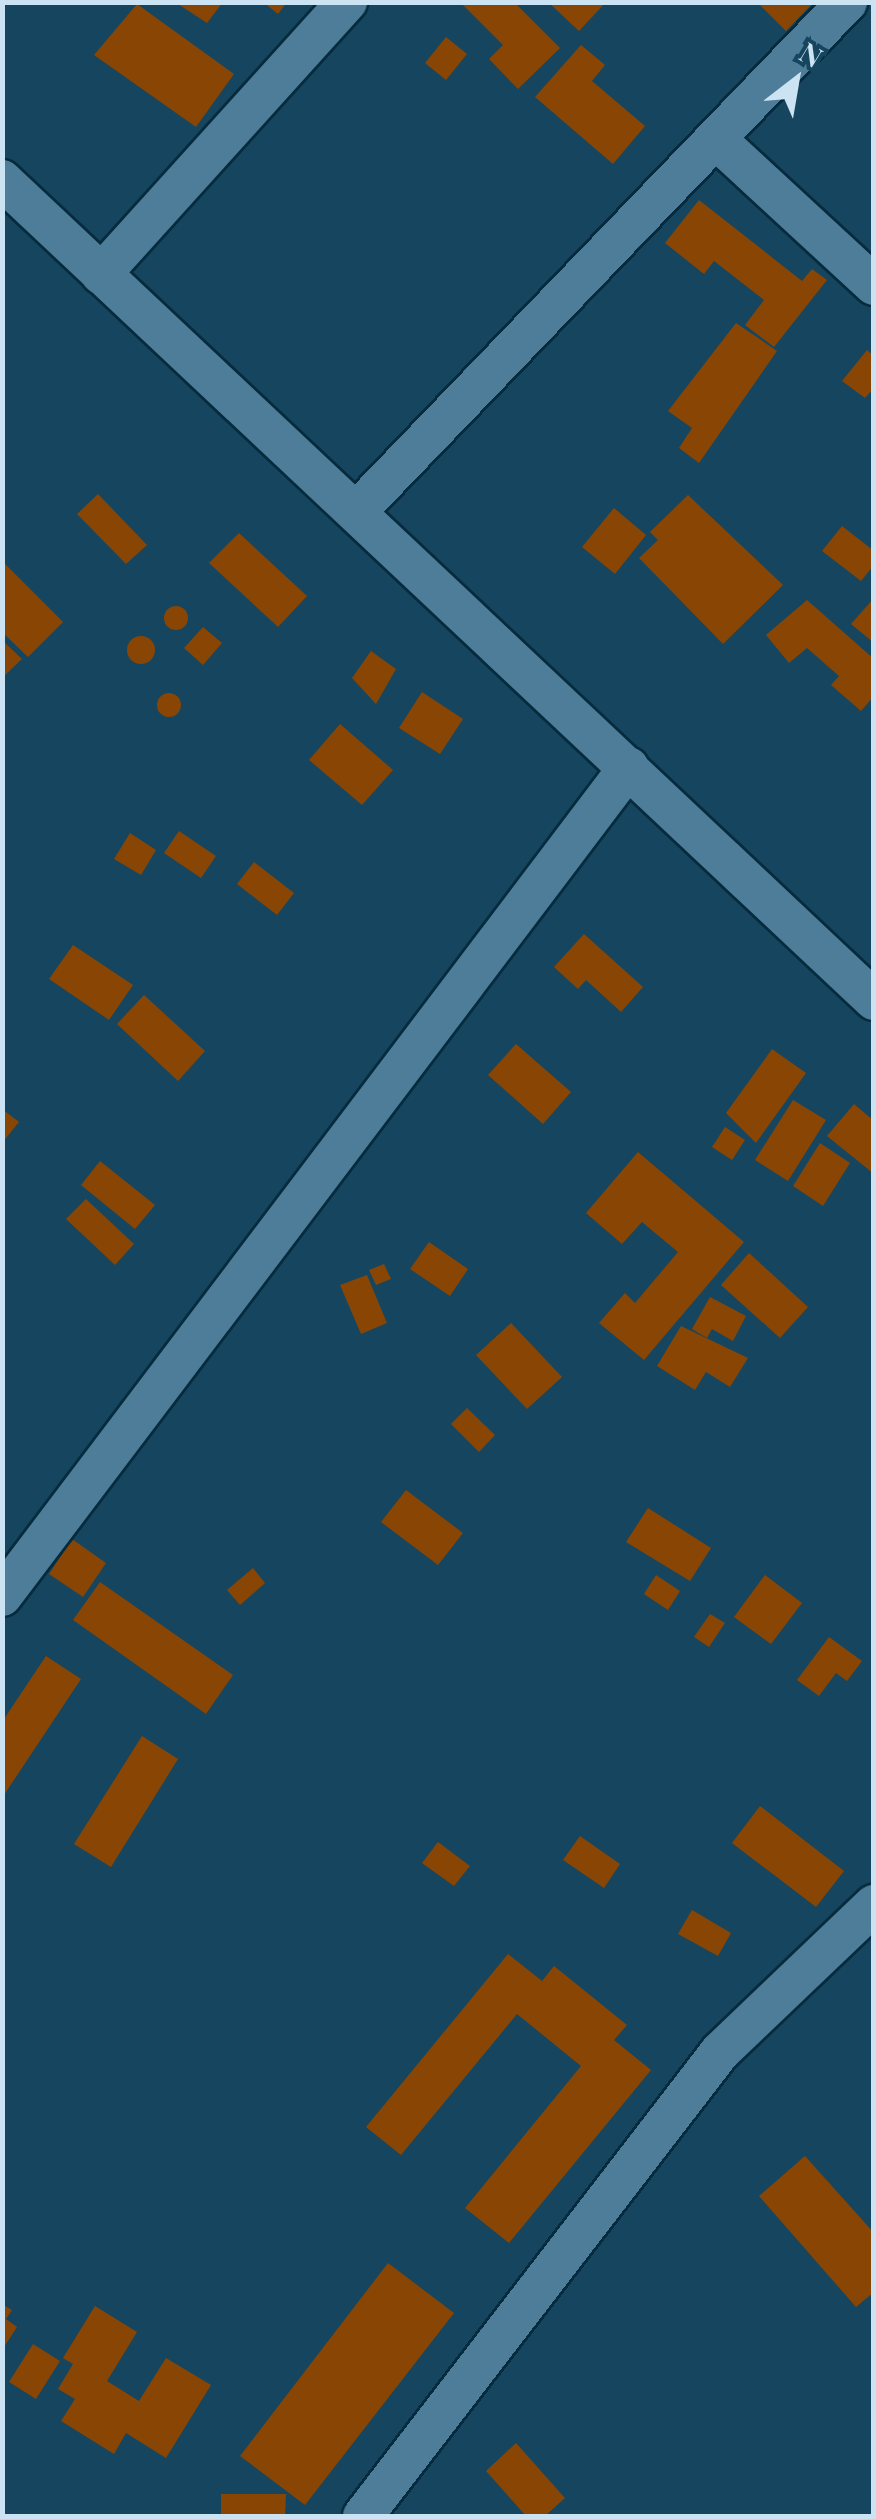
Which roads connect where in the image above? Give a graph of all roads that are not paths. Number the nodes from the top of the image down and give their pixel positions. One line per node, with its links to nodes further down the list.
1 (347, 2): 5 (street)
2 (847, 2): 3 (street)
3 (719, 142): 6 (street); 7 (street)
4 (2, 180): 5 (street)
5 (101, 274): 7 (street)
6 (874, 285)
7 (356, 512): 8 (street)
8 (629, 766): 9 (street); 10 (street)
9 (874, 1000)
10 (2, 1596)
11 (874, 1906): 12 (street)
12 (363, 2516)

